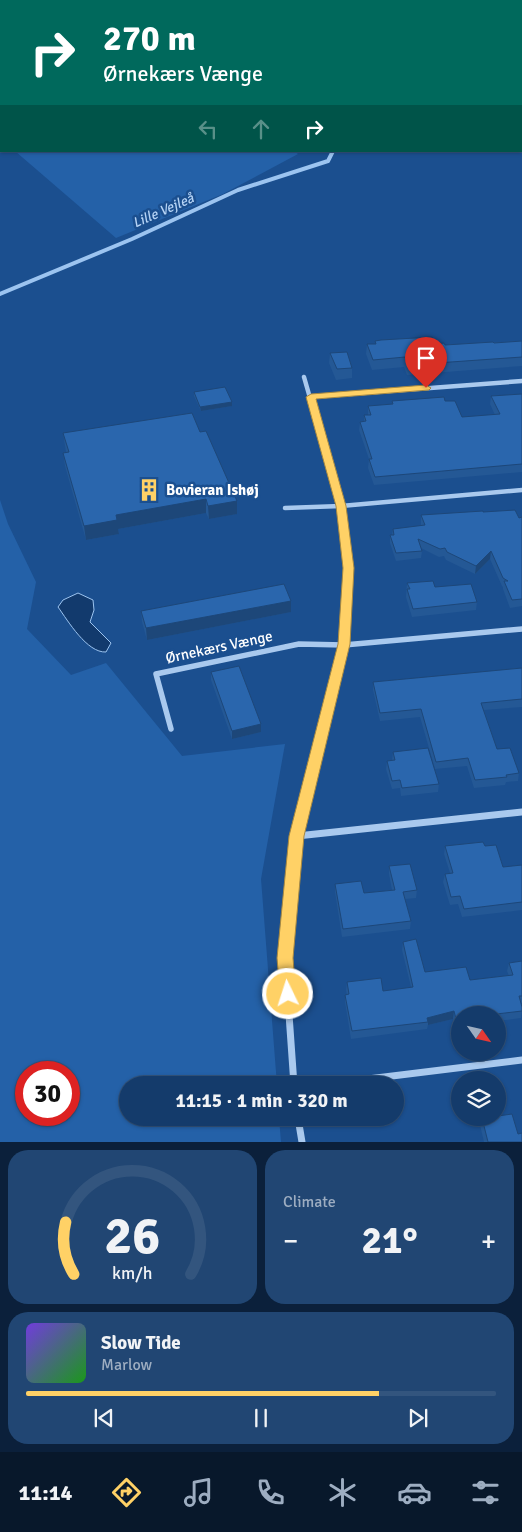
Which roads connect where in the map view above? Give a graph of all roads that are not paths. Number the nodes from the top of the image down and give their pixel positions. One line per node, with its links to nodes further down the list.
1 (304, 378): 3 (street)
2 (522, 381): 3 (street)
3 (311, 397): 5 (street)
4 (522, 490): 5 (street)
5 (341, 506): 6 (street); 8 (street)
6 (286, 508)
7 (522, 629): 8 (street, Ørnekærs Vænge)
8 (344, 644): 9 (street, Ørnekærs Vænge); 11 (street)
9 (171, 729)
10 (522, 812): 11 (street)
11 (296, 836): 13 (street)
12 (522, 1060): 14 (street)
13 (293, 1076)
14 (392, 1076)
15 (299, 1126): 16 (street)
16 (302, 1142)

